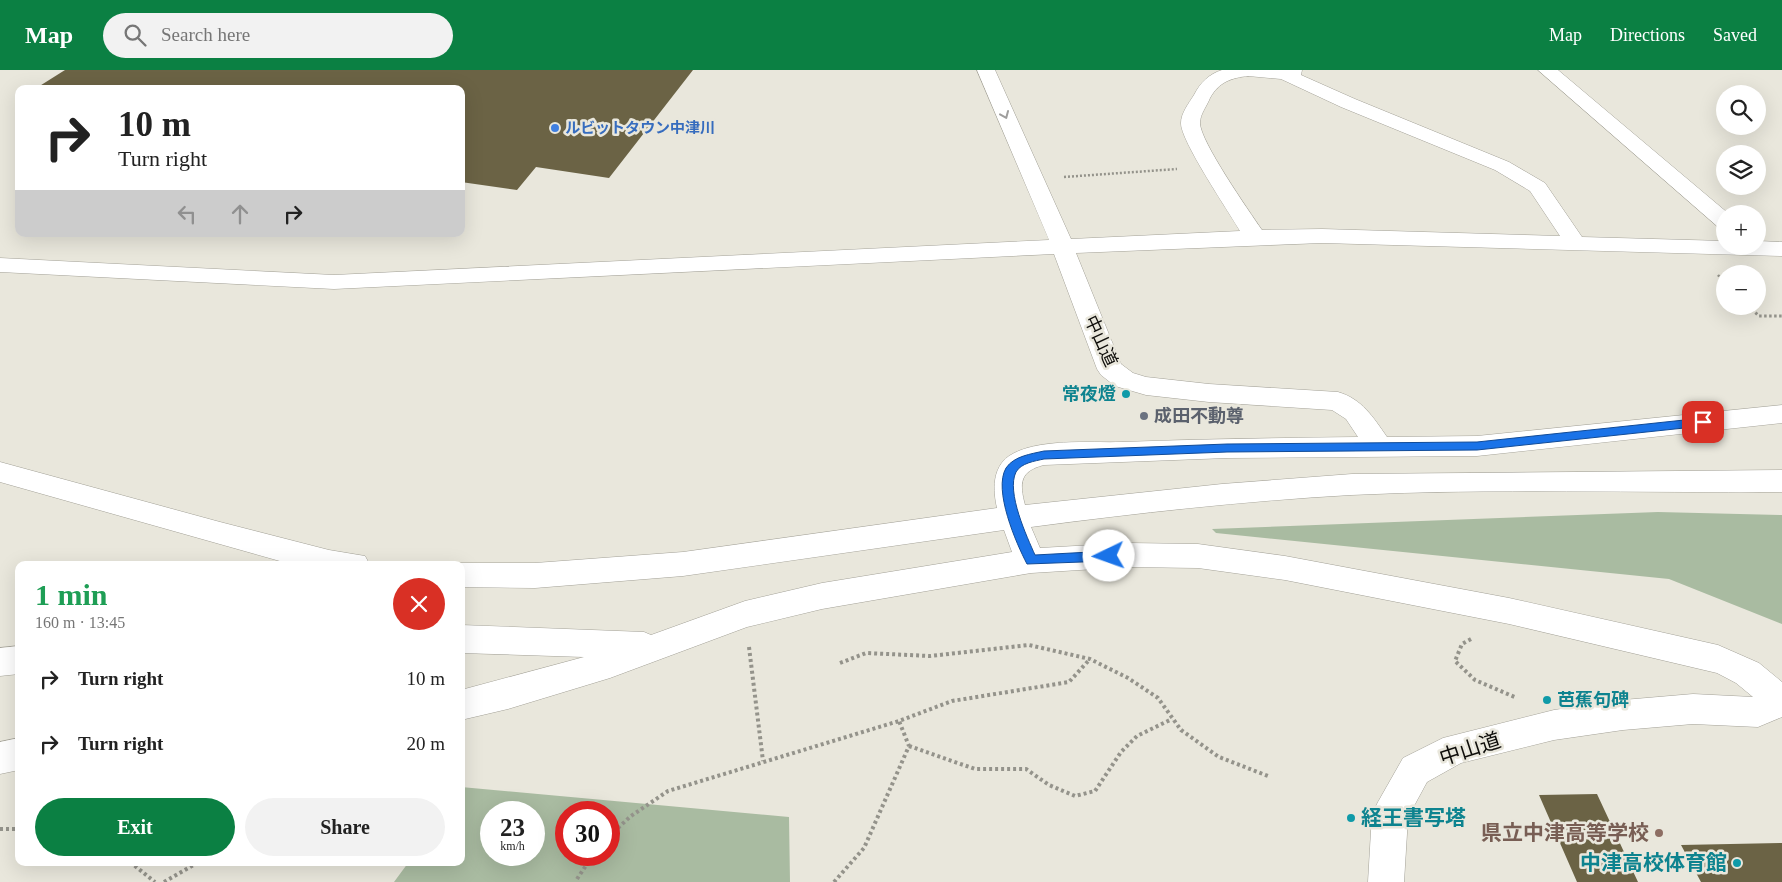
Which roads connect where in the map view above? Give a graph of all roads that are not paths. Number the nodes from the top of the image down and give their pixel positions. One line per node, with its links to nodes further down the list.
1 (986, 70): 9 (street, 中山道, one-way to 9)
2 (1303, 70): 4 (street)
3 (1547, 70): 5 (street)
4 (1280, 72): 6 (street); 7 (street)
5 (1716, 212)
6 (1254, 237): 7 (street); 9 (street)
7 (1576, 244): 8 (street)
8 (1716, 246)
9 (1063, 247): 12 (street); 14 (street, 中山道)
10 (1766, 248): 11 (street)
11 (1782, 249)
12 (0, 265)
13 (1782, 414): 14 (street)
14 (1379, 446): 17 (street)
15 (0, 472): 19 (street)
16 (1782, 481): 17 (street)
17 (1012, 517): 18 (street); 20 (street)
18 (1031, 560): 22 (street); 25 (street)
19 (325, 561)
20 (465, 575)
21 (465, 639): 22 (street)
22 (658, 646): 26 (street)
23 (15, 660): 24 (street)
24 (0, 662)
25 (1770, 677): 29 (street, 中山道)
26 (465, 704)
27 (15, 755): 28 (street)
28 (0, 758)
29 (1386, 882)

